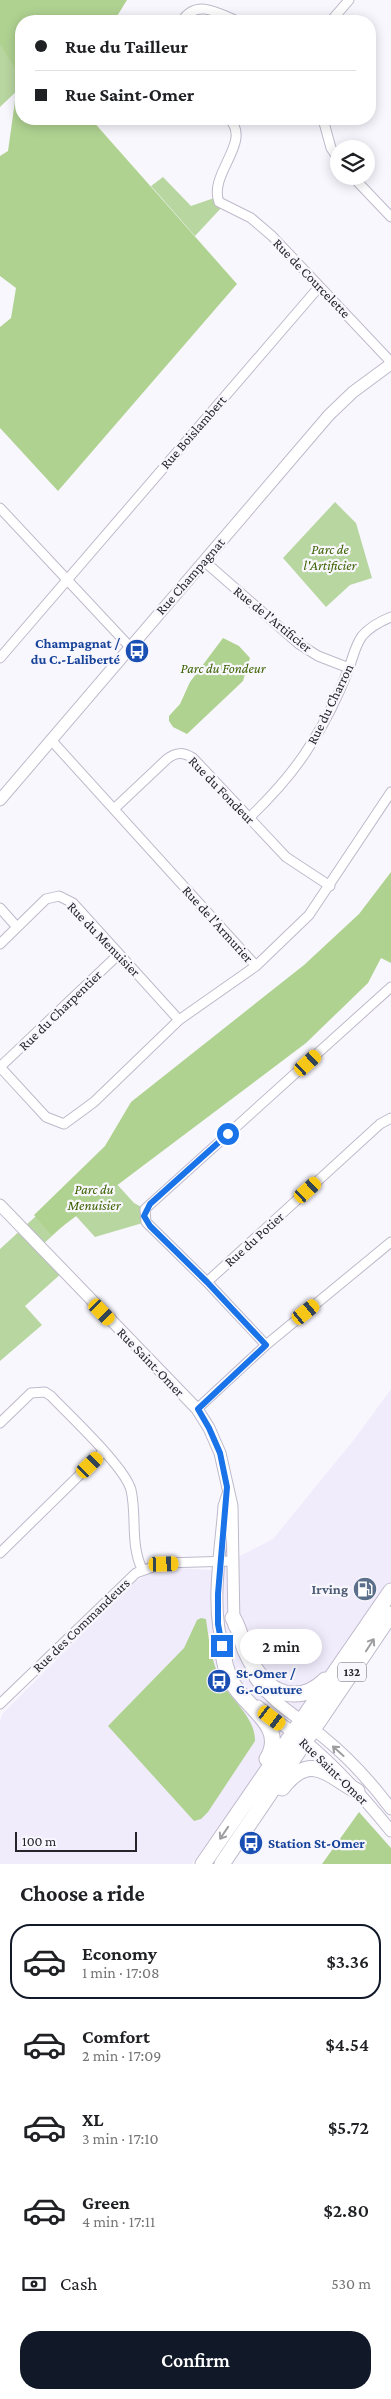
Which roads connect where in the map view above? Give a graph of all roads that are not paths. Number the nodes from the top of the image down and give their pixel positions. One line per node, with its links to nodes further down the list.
1 (348, 0): 4 (street)
2 (186, 15): 3 (street)
3 (224, 15)
4 (336, 15)
5 (233, 125): 10 (street, Rue de Courcelette)
6 (325, 125): 7 (street)
7 (330, 144)
8 (360, 185): 9 (street)
9 (391, 218)
10 (319, 287): 11 (street, Rue de Courcelette); 14 (street, Rue Boislambert)
11 (391, 363): 13 (street, Rue Champagnat)
12 (0, 508): 14 (street)
13 (204, 561): 16 (street, Rue Champagnat); 18 (street, Rue de l'Artificier)
14 (67, 578): 16 (street); 17 (street, Rue Boislambert)
15 (391, 617): 18 (street, Rue du Charron)
16 (130, 646): 19 (street, Rue Champagnat)
17 (0, 658)
18 (349, 668): 23 (street, Rue du Charron)
19 (52, 741): 21 (street, Rue Champagnat); 22 (street, Rue de l'Armurier)
20 (391, 792): 24 (street, Rue de l'Armurier)
21 (0, 800)
22 (114, 808): 23 (street, Rue du Fondeur); 29 (street, Rue de l'Armurier)
23 (249, 818): 24 (street, Rue du Fondeur)
24 (330, 886): 29 (street, Rue de l'Armurier)
25 (0, 908): 26 (street)
26 (16, 926): 27 (street, Rue du Menuisier); 28 (street, Rue du Menuisier)
27 (0, 944)
28 (119, 954): 31 (street, Rue du Menuisier); 32 (street, Rue du Charpentier)
29 (256, 966): 31 (street)
30 (391, 987): 36 (street)
31 (179, 1020): 32 (street)
32 (0, 1067)
33 (391, 1118): 36 (street, Rue du Potier)
34 (0, 1205): 38 (street, Rue Saint-Omer)
35 (391, 1242): 37 (street)
36 (207, 1282): 37 (street)
37 (266, 1345): 38 (street)
38 (198, 1409): 41 (street, Rue Saint-Omer)
39 (0, 1422): 40 (street)
40 (104, 1452): 42 (street); 45 (street)
41 (228, 1494): 43 (street, Rue Saint-Omer); 44 (street, Rue Saint-Omer)
42 (0, 1553)
43 (220, 1561): 44 (street, Rue des Commandeurs); 45 (street, Rue des Commandeurs); 49 (street, Rue Saint-Omer)
44 (232, 1561): 48 (street, Rue Saint-Omer)
45 (142, 1569): 51 (street, Rue des Commandeurs)
46 (391, 1591): 50 (main road, 132)
47 (391, 1614): 52 (main road, 132, one-way to 47)
48 (233, 1618): 50 (main road); 52 (street, Rue Saint-Omer)
49 (222, 1646): 52 (street, Rue Saint-Omer); 54 (main road)
50 (344, 1658): 52 (main road, 132)
51 (0, 1704)
52 (303, 1731): 53 (street, Rue Saint-Omer); 54 (main road, 132); 55 (street, Rue Saint-Omer, one-way to 52); 56 (main road, 132)
53 (357, 1791): 56 (main road); 57 (street, Rue Saint-Omer)
54 (245, 1803): 58 (main road, 132, one-way to 58)
55 (391, 1809)
56 (258, 1811): 59 (main road, 132)
57 (391, 1831)
58 (203, 1864)
59 (222, 1864)

